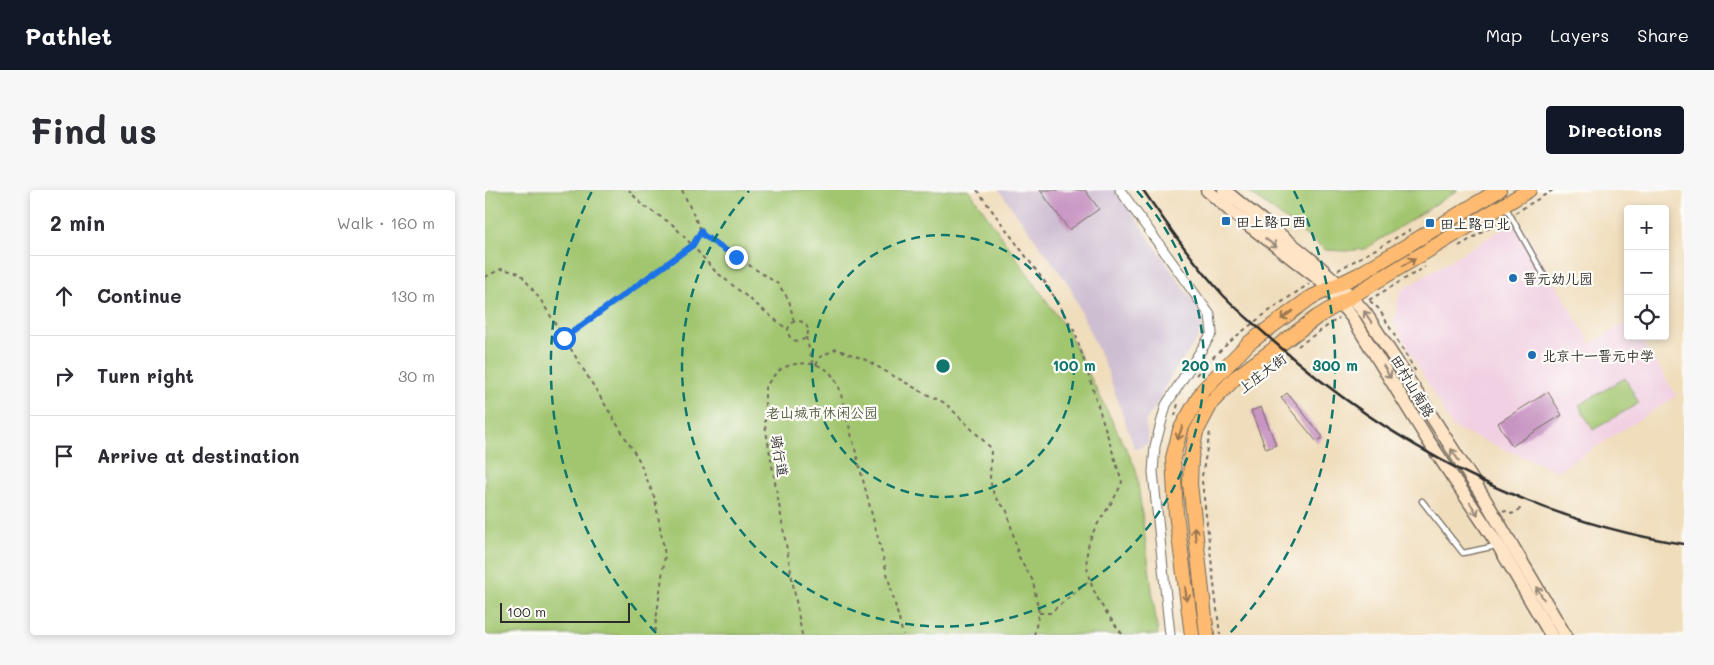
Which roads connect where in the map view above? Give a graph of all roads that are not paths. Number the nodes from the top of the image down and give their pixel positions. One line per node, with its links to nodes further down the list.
1 (1120, 190): 13 (street)
2 (1207, 190): 7 (main road, 田村山南路, one-way to 7)
3 (1224, 190): 7 (main road, 田村山南路)
4 (1499, 190): 9 (main road, 上庄大街)
5 (1529, 190): 6 (main road, 上庄大街)
6 (1508, 210): 8 (lane); 10 (main road, 上庄大街, one-way to 6)
7 (1324, 277): 9 (main road, 田村山南路)
8 (1546, 279)
9 (1335, 287): 10 (main road, 田村山南路); 14 (main road, 上庄大街, one-way to 14)
10 (1350, 304): 12 (main road, 田村山南路, one-way to 12); 15 (main road, 上庄大街, one-way to 10); 17 (main road, 田村山南路, one-way to 10)
11 (1422, 501): 12 (lane)
12 (1497, 545): 16 (main road, 田村山南路)
13 (1170, 635)
14 (1192, 635)
15 (1207, 635)
16 (1551, 635)
17 (1565, 635)

